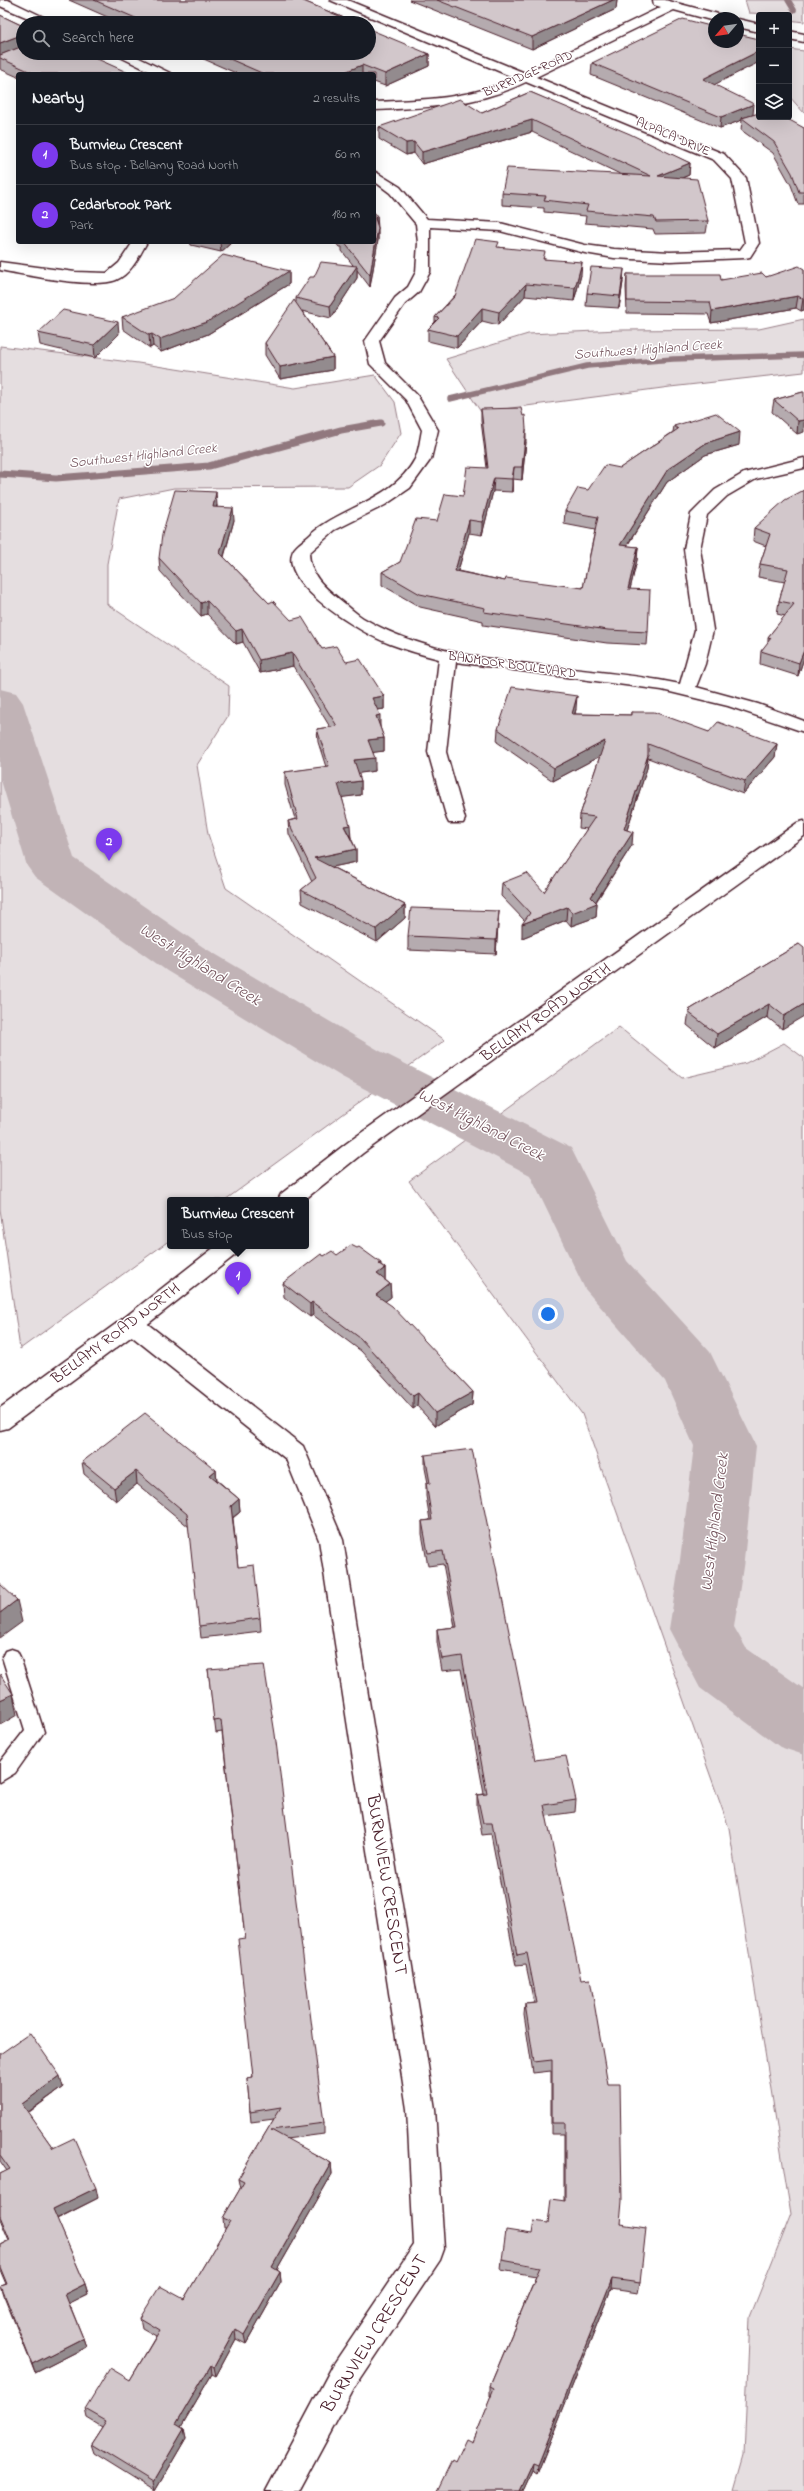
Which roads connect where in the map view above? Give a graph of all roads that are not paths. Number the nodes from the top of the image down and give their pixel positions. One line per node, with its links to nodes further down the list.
1 (336, 0): 7 (street, ALPACA DRIVE)
2 (653, 0): 4 (street)
3 (0, 1): 6 (street)
4 (672, 6): 5 (street); 15 (street, BURRIDGE ROAD)
5 (708, 15)
6 (34, 16)
7 (375, 16)
8 (376, 16): 15 (street, ALPACA DRIVE)
9 (744, 24): 10 (street)
10 (756, 27)
11 (792, 36): 12 (street)
12 (804, 38)
13 (134, 60): 14 (street)
14 (161, 72)
15 (526, 77): 16 (street, BURRIDGE ROAD); 18 (street, ALPACA DRIVE)
16 (376, 106)
17 (376, 176): 18 (street)
18 (423, 223): 22 (street, BANMOOR BOULEVARD)
19 (139, 244): 20 (street)
20 (0, 266)
21 (804, 463): 23 (street)
22 (448, 657): 23 (street, BANMOOR BOULEVARD); 25 (street)
23 (686, 691): 24 (street, BANMOOR BOULEVARD)
24 (804, 727)
25 (456, 819)
26 (804, 827): 27 (street, BELLAMY ROAD NORTH)
27 (293, 1197)
28 (227, 1249): 29 (street, BELLAMY ROAD NORTH)
29 (132, 1324): 30 (street, BELLAMY ROAD NORTH); 33 (street, BURNVIEW CRESCENT)
30 (0, 1421)
31 (11, 1657): 32 (lane)
32 (0, 1774)
33 (282, 2491)

